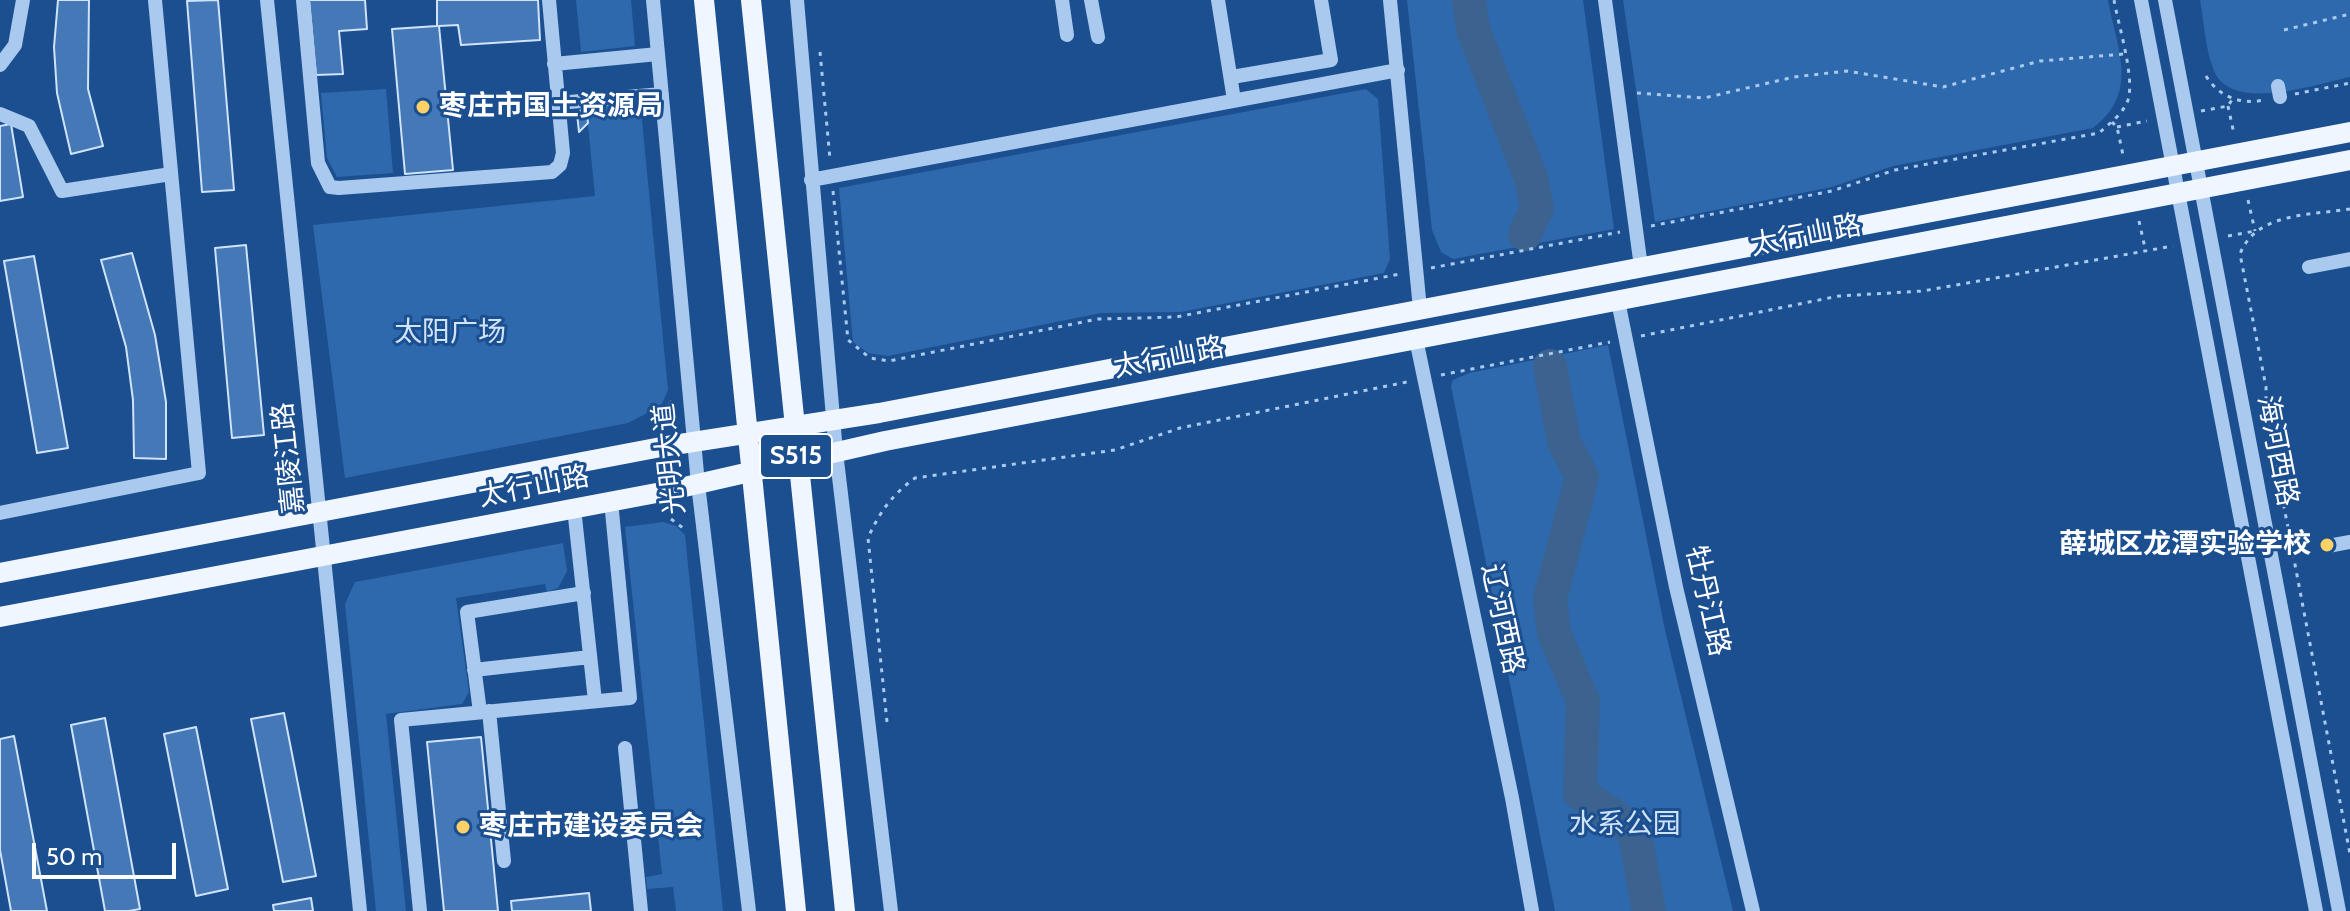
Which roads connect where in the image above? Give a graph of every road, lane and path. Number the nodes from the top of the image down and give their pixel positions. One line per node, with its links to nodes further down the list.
1 (23, 0): 26 (street)
2 (155, 0): 44 (street)
3 (267, 0): 73 (street, 嘉陵江路)
4 (303, 0): 34 (street)
5 (549, 0): 25 (street)
6 (653, 0): 23 (street, 光明大道)
7 (704, 0): 65 (main road, S515)
8 (751, 0): 64 (main road, S515)
9 (797, 0): 45 (street, S515)
10 (1062, 0): 21 (street)
11 (1091, 0): 22 (street)
12 (1218, 0): 29 (street)
13 (1321, 0): 29 (street)
14 (1390, 0): 27 (street)
15 (1605, 0): 49 (street)
16 (2114, 0): 24 (path)
17 (2141, 0): 43 (street, 海河西路)
18 (2165, 0): 42 (street, 海河西路)
19 (2350, 14): 20 (path)
20 (2284, 30)
21 (1067, 35)
22 (1098, 37)
23 (658, 54): 25 (street); 31 (street, 光明大道)
24 (2124, 54): 30 (path); 38 (path)
25 (554, 64): 34 (street)
26 (0, 65)
27 (1398, 70): 33 (street); 54 (street)
28 (2206, 76): 32 (path)
29 (1232, 77): 33 (street)
30 (1637, 93)
31 (662, 94): 34 (street); 66 (street, 光明大道)
32 (2233, 98): 35 (path); 36 (path)
33 (1234, 100): 45 (street)
34 (558, 103)
35 (2246, 104)
36 (2228, 106)
37 (0, 114): 44 (street)
38 (2112, 122): 39 (path); 49 (path)
39 (2117, 127)
40 (2350, 132): 42 (main road, 太行山路)
41 (2350, 160): 46 (main road, 太行山路)
42 (2195, 162): 43 (main road, 太行山路); 46 (street, 海河西路)
43 (2173, 166): 47 (street, 海河西路); 52 (main road, 太行山路)
44 (171, 174): 74 (street)
45 (811, 180): 63 (street, S515)
46 (2201, 189): 47 (main road, 太行山路); 101 (street, 海河西路)
47 (2178, 193): 55 (main road, 太行山路); 100 (street, 海河西路)
48 (2350, 209): 89 (path)
49 (1635, 229): 52 (street); 54 (path)
50 (2149, 250): 58 (path)
51 (2350, 259): 53 (street)
52 (1641, 267): 56 (main road, 太行山路)
53 (2309, 267)
54 (1417, 271): 56 (street); 59 (path)
55 (1618, 301): 57 (main road, 太行山路); 58 (street, 牡丹江路)
56 (1420, 309): 63 (main road, 太行山路)
57 (1416, 339): 60 (street, 辽河西路); 67 (main road, 太行山路)
58 (1626, 339): 60 (path); 99 (street, 牡丹江路)
59 (870, 358)
60 (1425, 379): 87 (path); 98 (street, 辽河西路)
61 (674, 398): 62 (path)
62 (657, 420)
63 (835, 420): 64 (main road, 太行山路); 67 (street, S515)
64 (795, 426): 65 (main road, 太行山路); 68 (main road, S515)
65 (746, 433): 66 (main road, 太行山路); 69 (main road, S515)
66 (696, 441): 70 (street, 光明大道); 73 (main road, 太行山路)
67 (836, 452): 68 (main road, 太行山路); 97 (street, S515)
68 (796, 461): 69 (main road, 太行山路); 96 (main road, S515)
69 (750, 472): 70 (main road, 太行山路); 95 (main road, S515)
70 (698, 484): 71 (main road, 太行山路); 94 (street, 光明大道)
71 (611, 501): 72 (main road, 太行山路); 85 (street)
72 (574, 508): 79 (main road, 太行山路); 81 (street)
73 (320, 512): 79 (street, 嘉陵江路); 80 (main road, 太行山路)
74 (0, 513)
75 (671, 519): 76 (path)
76 (691, 534)
77 (2350, 542): 78 (street)
78 (2328, 546)
79 (324, 555): 82 (main road, 太行山路); 91 (street, 嘉陵江路)
80 (0, 573)
81 (584, 593): 83 (street); 84 (street)
82 (0, 617)
83 (590, 657): 84 (street); 85 (street)
84 (474, 670): 86 (street)
85 (595, 701): 86 (street)
86 (484, 712): 90 (street); 92 (street)
87 (887, 725)
88 (625, 748): 93 (street)
89 (2350, 854)
90 (504, 861)
91 (360, 911)
92 (420, 911)
93 (641, 911)
94 (749, 911)
95 (796, 911)
96 (845, 911)
97 (891, 911)
98 (1532, 911)
99 (1753, 911)
100 (2316, 911)
101 (2339, 911)

